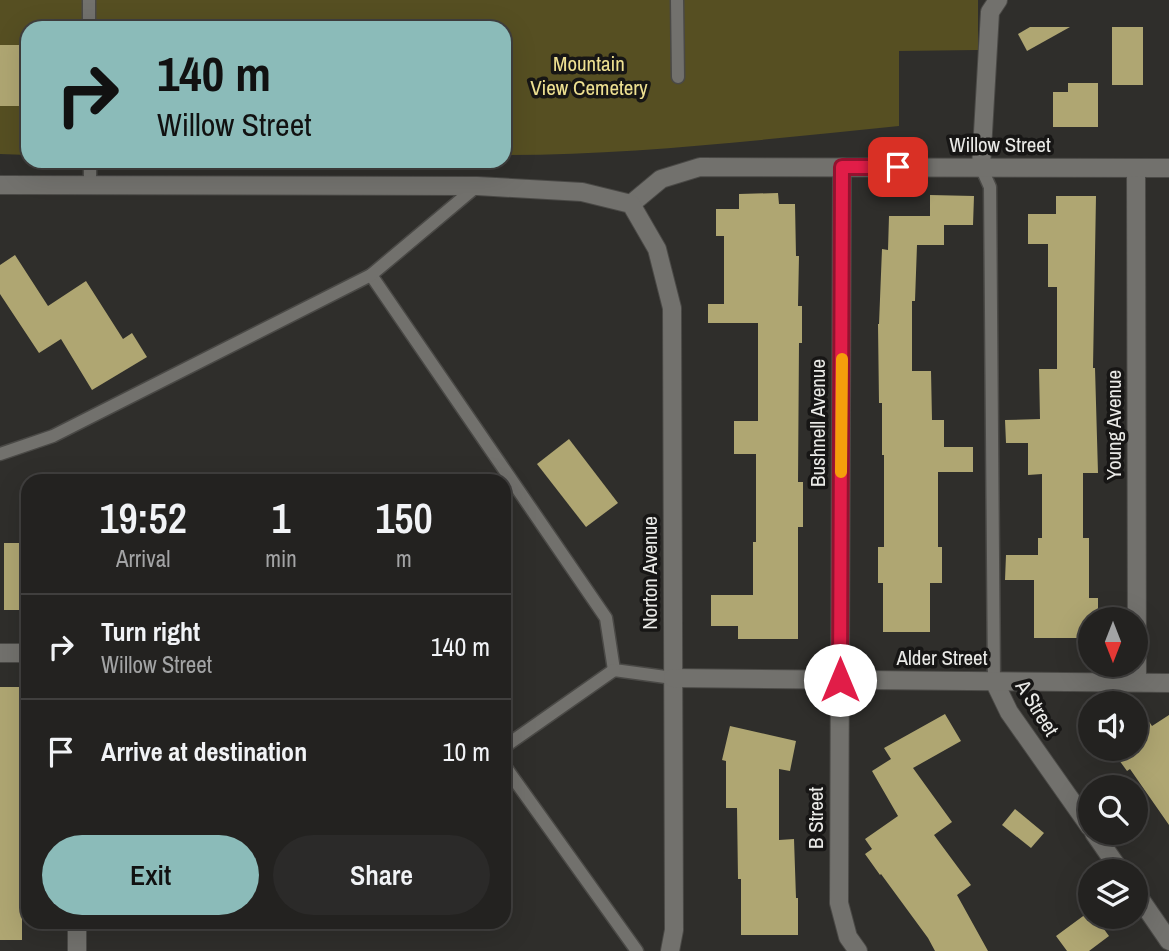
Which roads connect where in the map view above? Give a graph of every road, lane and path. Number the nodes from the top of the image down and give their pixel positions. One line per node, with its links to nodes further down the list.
1 (89, 0): 4 (lane)
2 (677, 0): 5 (lane)
3 (998, 0): 7 (street)
4 (89, 21)
5 (678, 77)
6 (842, 167): 7 (street, Willow Street); 14 (street, Willow Street); 23 (street, Bushnell Avenue)
7 (981, 167): 9 (street, Willow Street); 24 (lane)
8 (90, 168): 12 (lane)
9 (1136, 168): 10 (street, Willow Street); 25 (street, Young Avenue)
10 (1169, 168)
11 (0, 185): 12 (street)
12 (90, 186): 13 (street)
13 (477, 186): 14 (street); 15 (lane)
14 (631, 204): 22 (street, Norton Avenue)
15 (371, 275): 16 (lane); 17 (lane)
16 (0, 454)
17 (507, 474)
18 (511, 479): 21 (lane)
19 (0, 653): 20 (street)
20 (21, 653)
21 (614, 670): 22 (lane); 27 (lane)
22 (673, 678): 23 (street, Alder Street); 35 (street, Norton Avenue)
23 (840, 680): 24 (street, Alder Street); 36 (street, B Street)
24 (994, 681): 25 (street, Alder Street); 29 (street, A Street)
25 (1137, 682): 26 (street, Alder Street)
26 (1169, 683)
27 (511, 742)
28 (511, 775): 34 (lane)
29 (1078, 810)
30 (1148, 910): 32 (street)
31 (77, 929): 33 (street)
32 (1169, 941)
33 (77, 951)
34 (637, 951)
35 (670, 951)
36 (858, 951)

